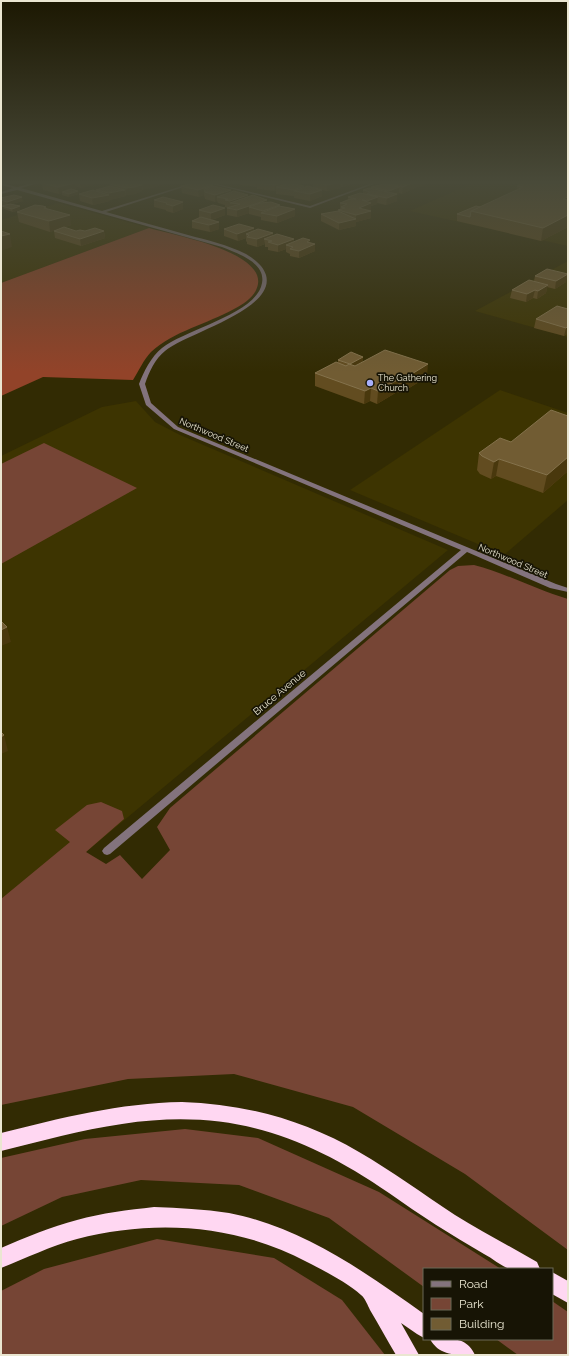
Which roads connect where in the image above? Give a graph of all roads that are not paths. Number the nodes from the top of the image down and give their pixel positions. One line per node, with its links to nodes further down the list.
1 (220, 245): 2 (street, Northwood Street)
2 (465, 550): 3 (street, Northwood Street); 4 (street, Bruce Avenue)
3 (568, 590)
4 (107, 851)
5 (1, 1142): 7 (highway)
6 (1, 1258): 8 (highway)
7 (528, 1268)
8 (368, 1288): 9 (highway); 11 (highway)
9 (423, 1326)
10 (442, 1340): 12 (highway)
11 (408, 1355)
12 (464, 1355)

